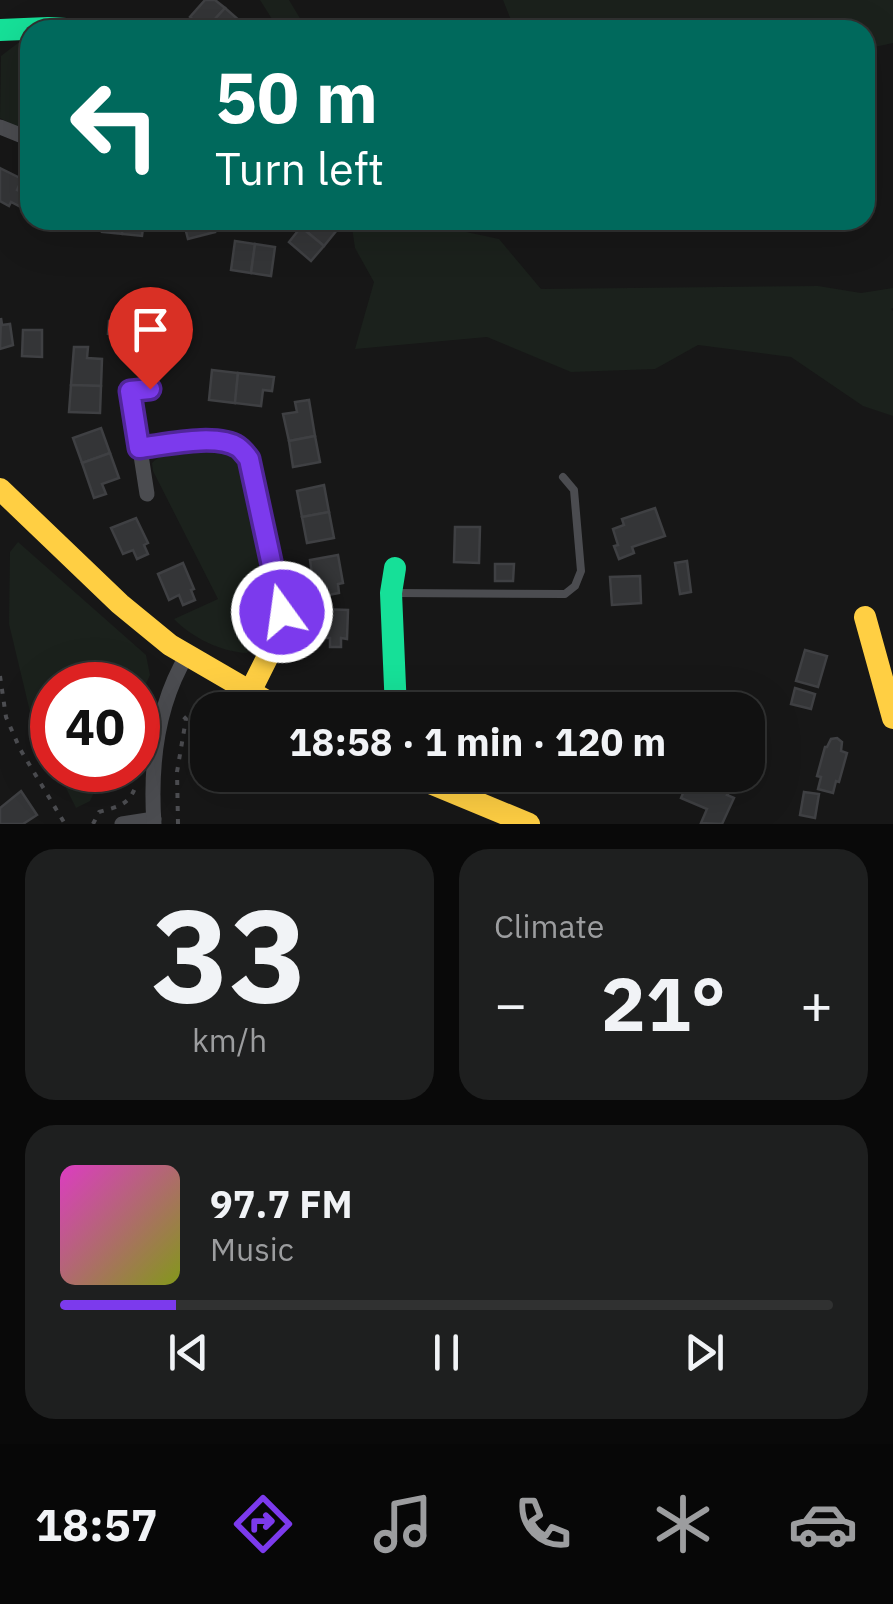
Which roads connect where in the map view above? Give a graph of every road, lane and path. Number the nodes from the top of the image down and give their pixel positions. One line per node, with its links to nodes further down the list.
1 (150, 389): 2 (street)
2 (139, 448): 5 (street); 11 (street)
3 (563, 478): 7 (lane)
4 (0, 489): 9 (street)
5 (147, 494)
6 (395, 568): 7 (street)
7 (391, 593): 12 (street)
8 (866, 617): 14 (street)
9 (187, 655): 11 (street); 13 (street)
10 (0, 676): 18 (path)
11 (250, 692)
12 (395, 692)
13 (167, 698): 17 (street); 21 (path)
14 (893, 718)
15 (133, 792): 19 (path)
16 (452, 792): 22 (street)
17 (154, 821): 20 (street)
18 (65, 824)
19 (93, 824)
20 (122, 824)
21 (178, 824)
22 (529, 824)

